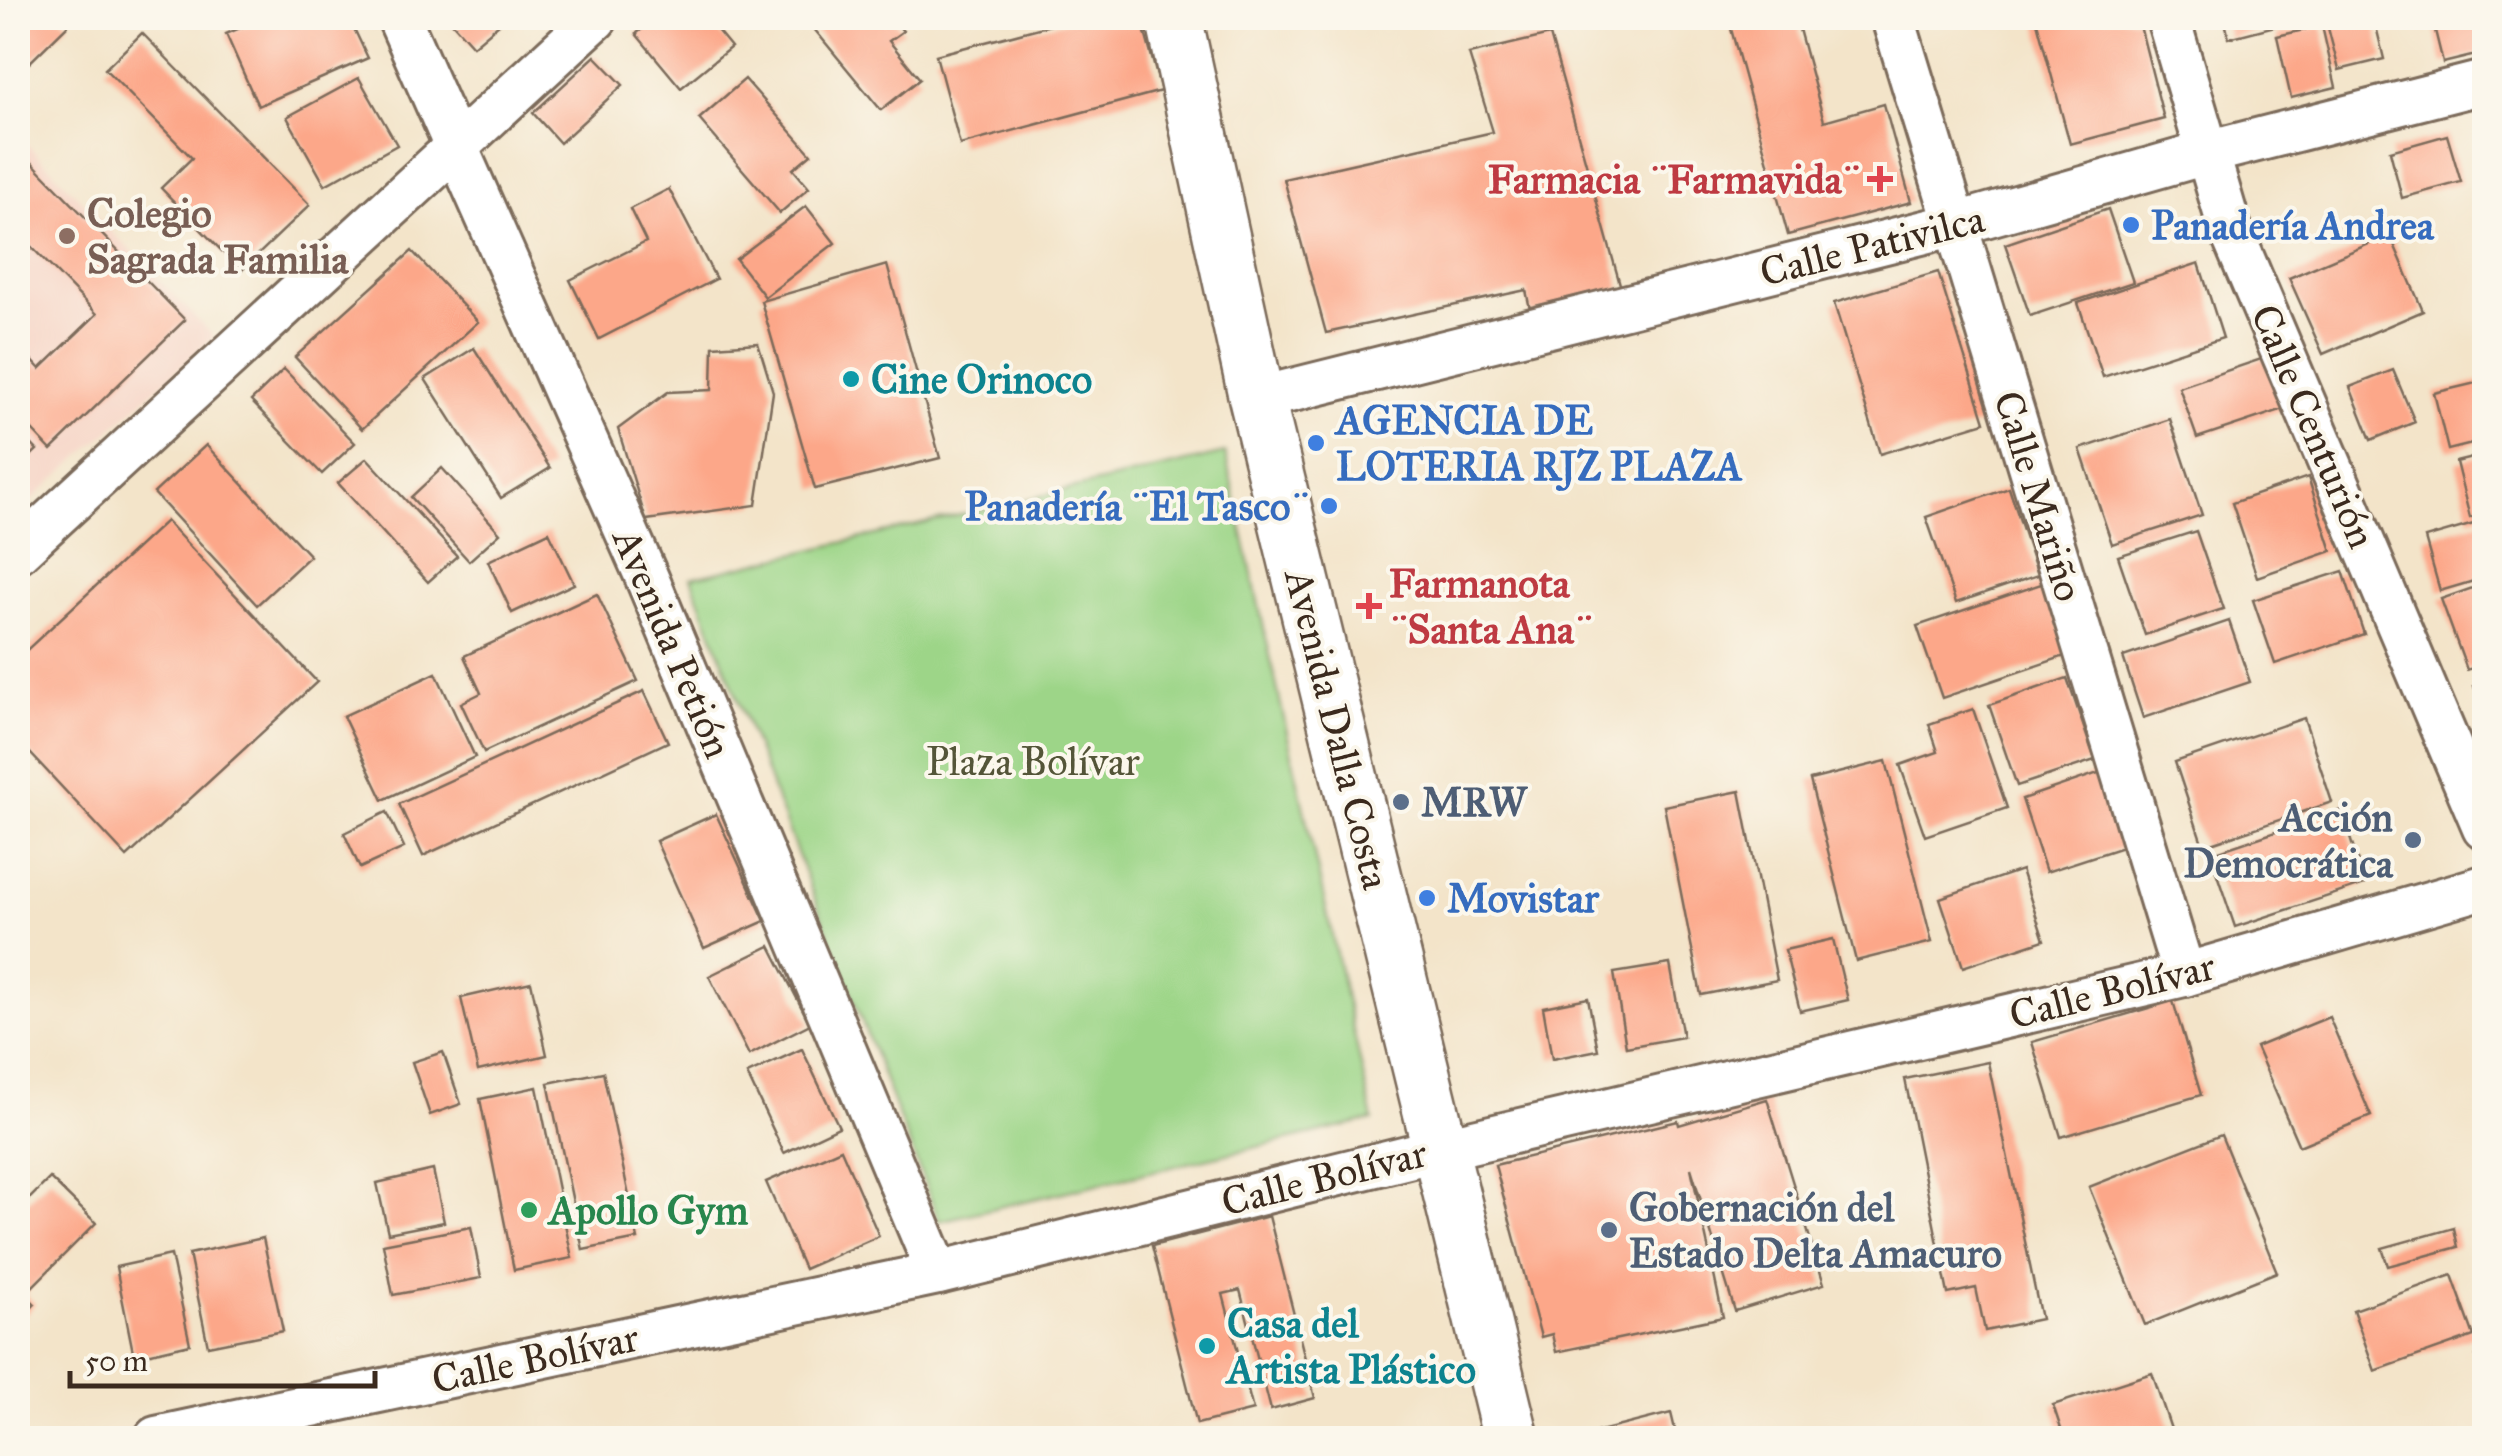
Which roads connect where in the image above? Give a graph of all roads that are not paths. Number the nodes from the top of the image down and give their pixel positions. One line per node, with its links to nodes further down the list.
1 (399, 18): 7 (street, Avenida Petión)
2 (596, 18): 7 (street)
3 (1174, 18): 10 (main road, Avenida Dalla Costa)
4 (1893, 18): 9 (street, Calle Mariño)
5 (2168, 18): 8 (street, Calle Centurión)
6 (2484, 82): 8 (street, Calle Pativilca)
7 (457, 146): 11 (street); 16 (street, Avenida Petión)
8 (2206, 153): 9 (street, Calle Pativilca); 12 (street, Calle Centurión)
9 (1957, 224): 10 (street, Calle Pativilca); 14 (street, Calle Mariño)
10 (1257, 399): 15 (main road, Avenida Dalla Costa)
11 (18, 551)
12 (2484, 827)
13 (2484, 887): 14 (street, Calle Bolívar)
14 (2184, 975): 15 (street, Calle Bolívar)
15 (1440, 1149): 16 (street, Calle Bolívar); 18 (main road, Avenida Dalla Costa)
16 (938, 1272): 17 (street, Calle Bolívar)
17 (156, 1438)
18 (1511, 1438)

